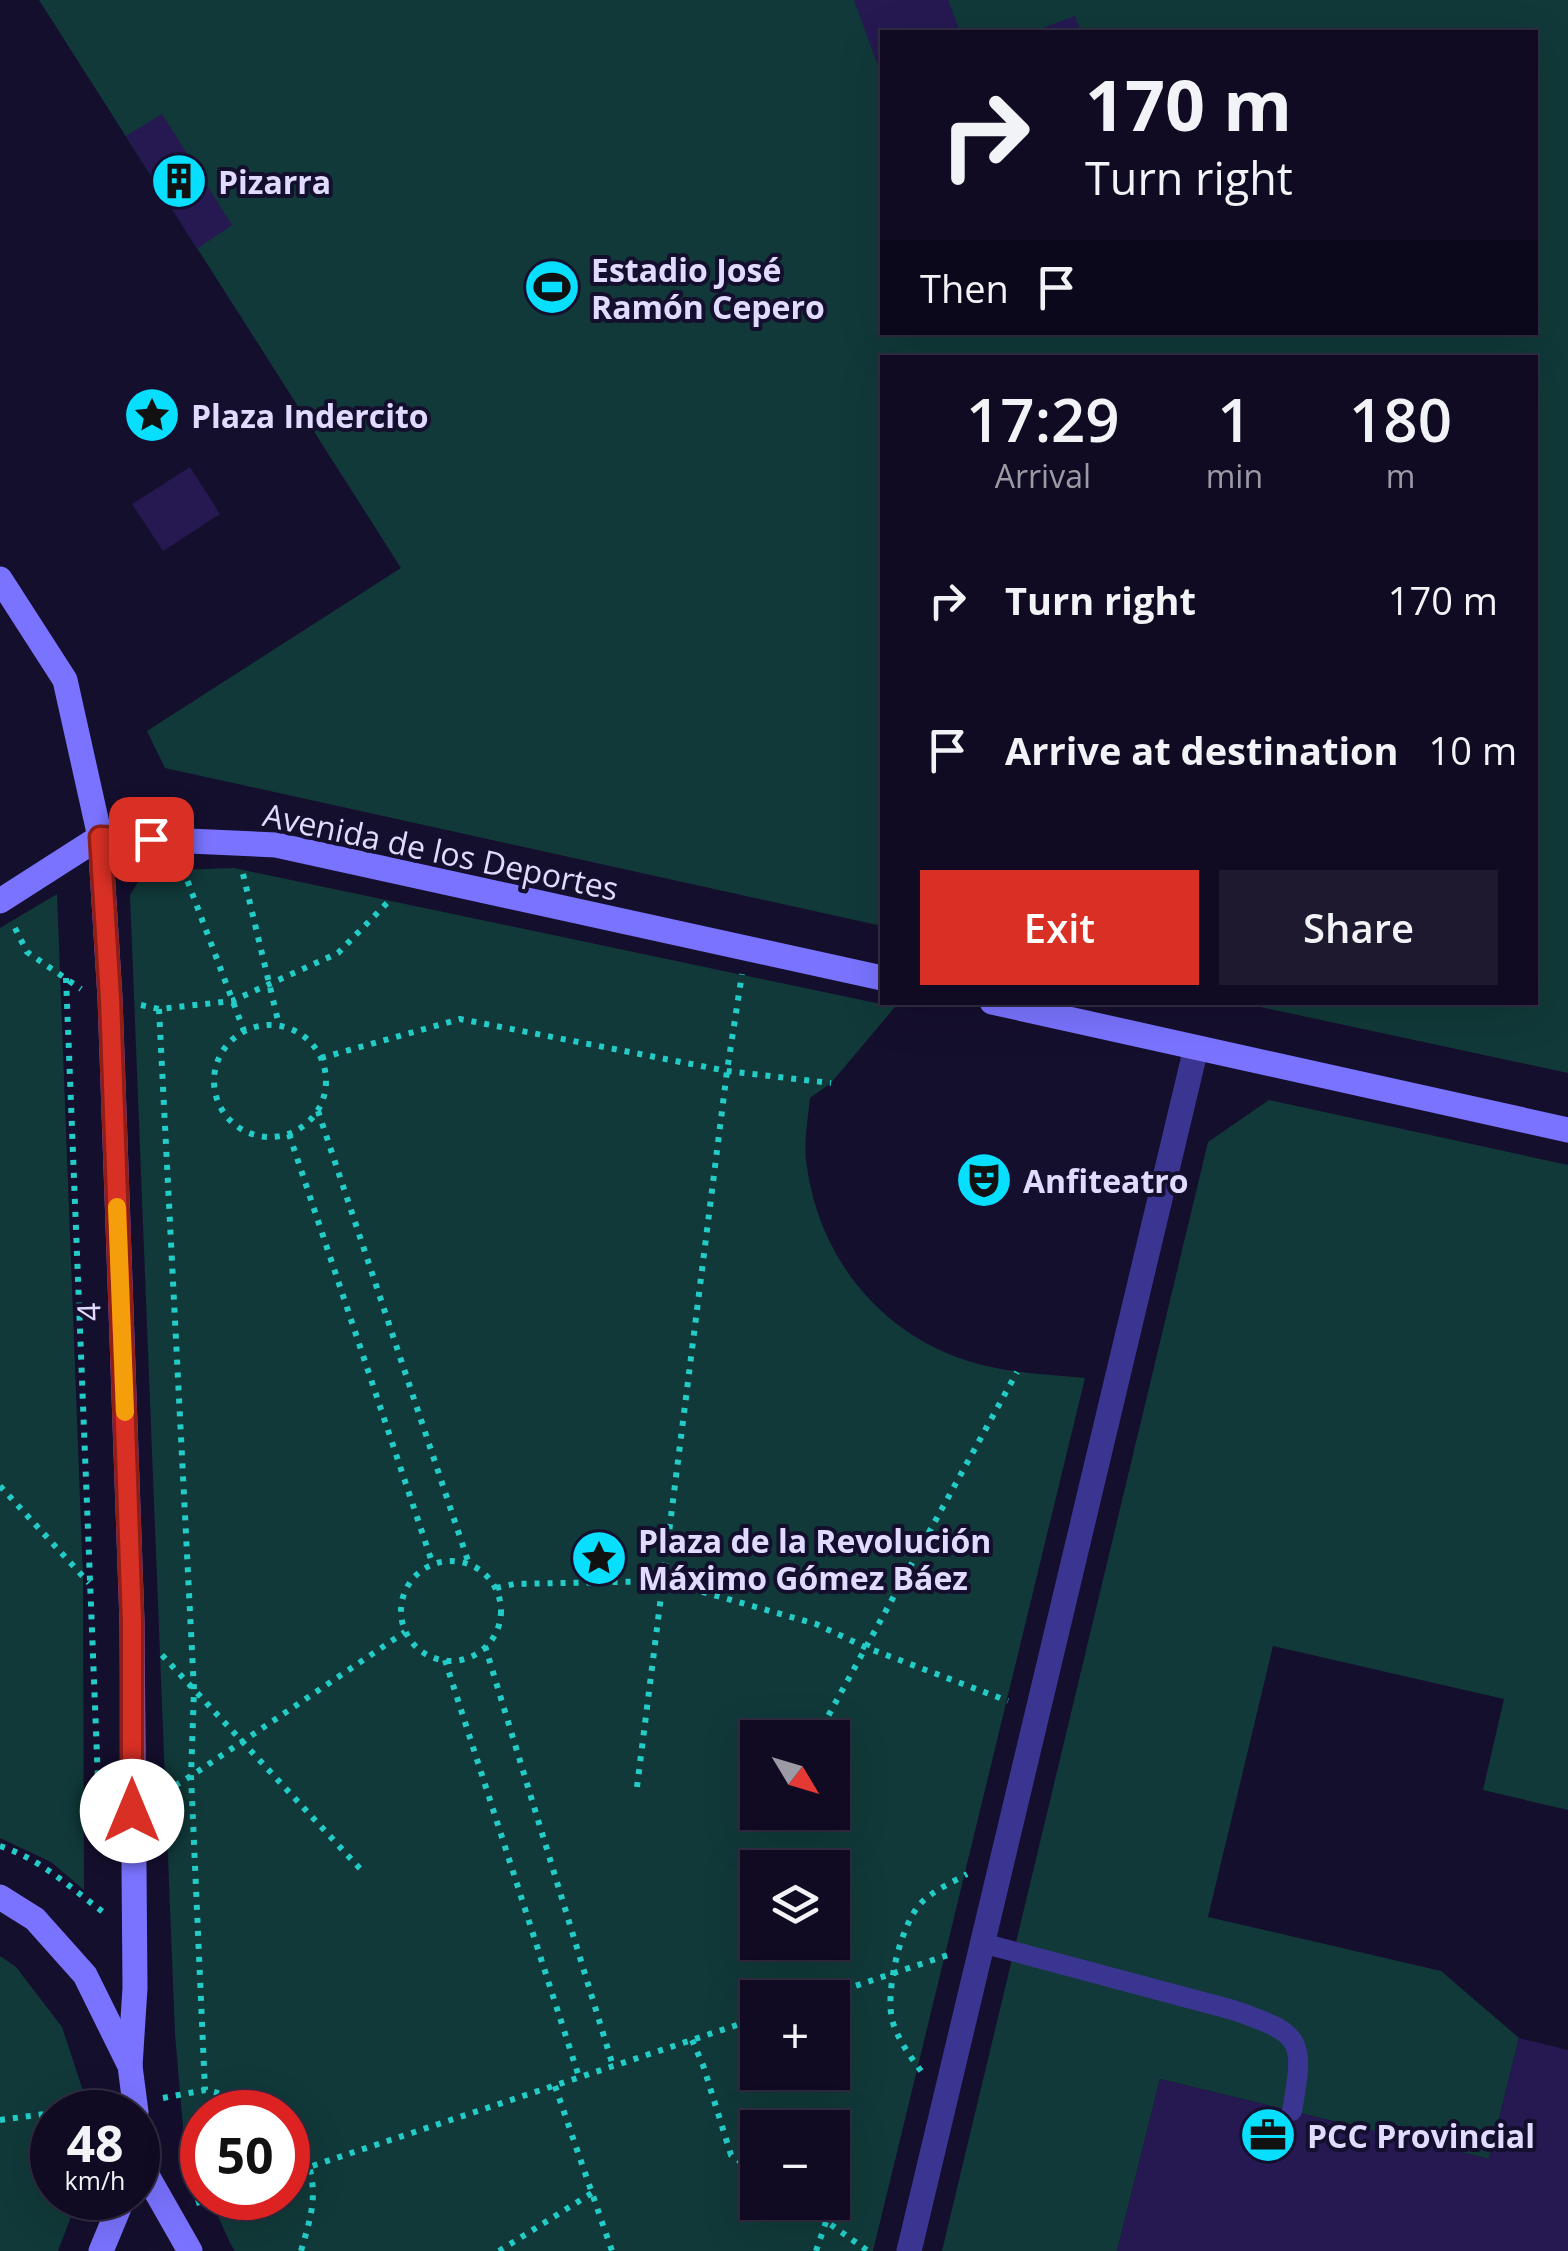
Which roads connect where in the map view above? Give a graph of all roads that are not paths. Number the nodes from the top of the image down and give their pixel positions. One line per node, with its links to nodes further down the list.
1 (0, 579): 2 (main road, 4)
2 (100, 837): 3 (main road); 4 (main road, Avenida de los Deportes); 10 (main road, 4)
3 (2, 900)
4 (880, 978)
5 (1005, 1005): 6 (main road)
6 (1196, 1048): 7 (main road); 9 (street)
7 (1568, 1130)
8 (0, 1896): 10 (main road)
9 (982, 1944): 12 (lane); 17 (street)
10 (130, 2066): 11 (main road)
11 (133, 2090)
12 (1292, 2111)
13 (160, 2199): 16 (main road)
14 (114, 2220): 15 (main road)
15 (101, 2251)
16 (190, 2251)
17 (909, 2251)

